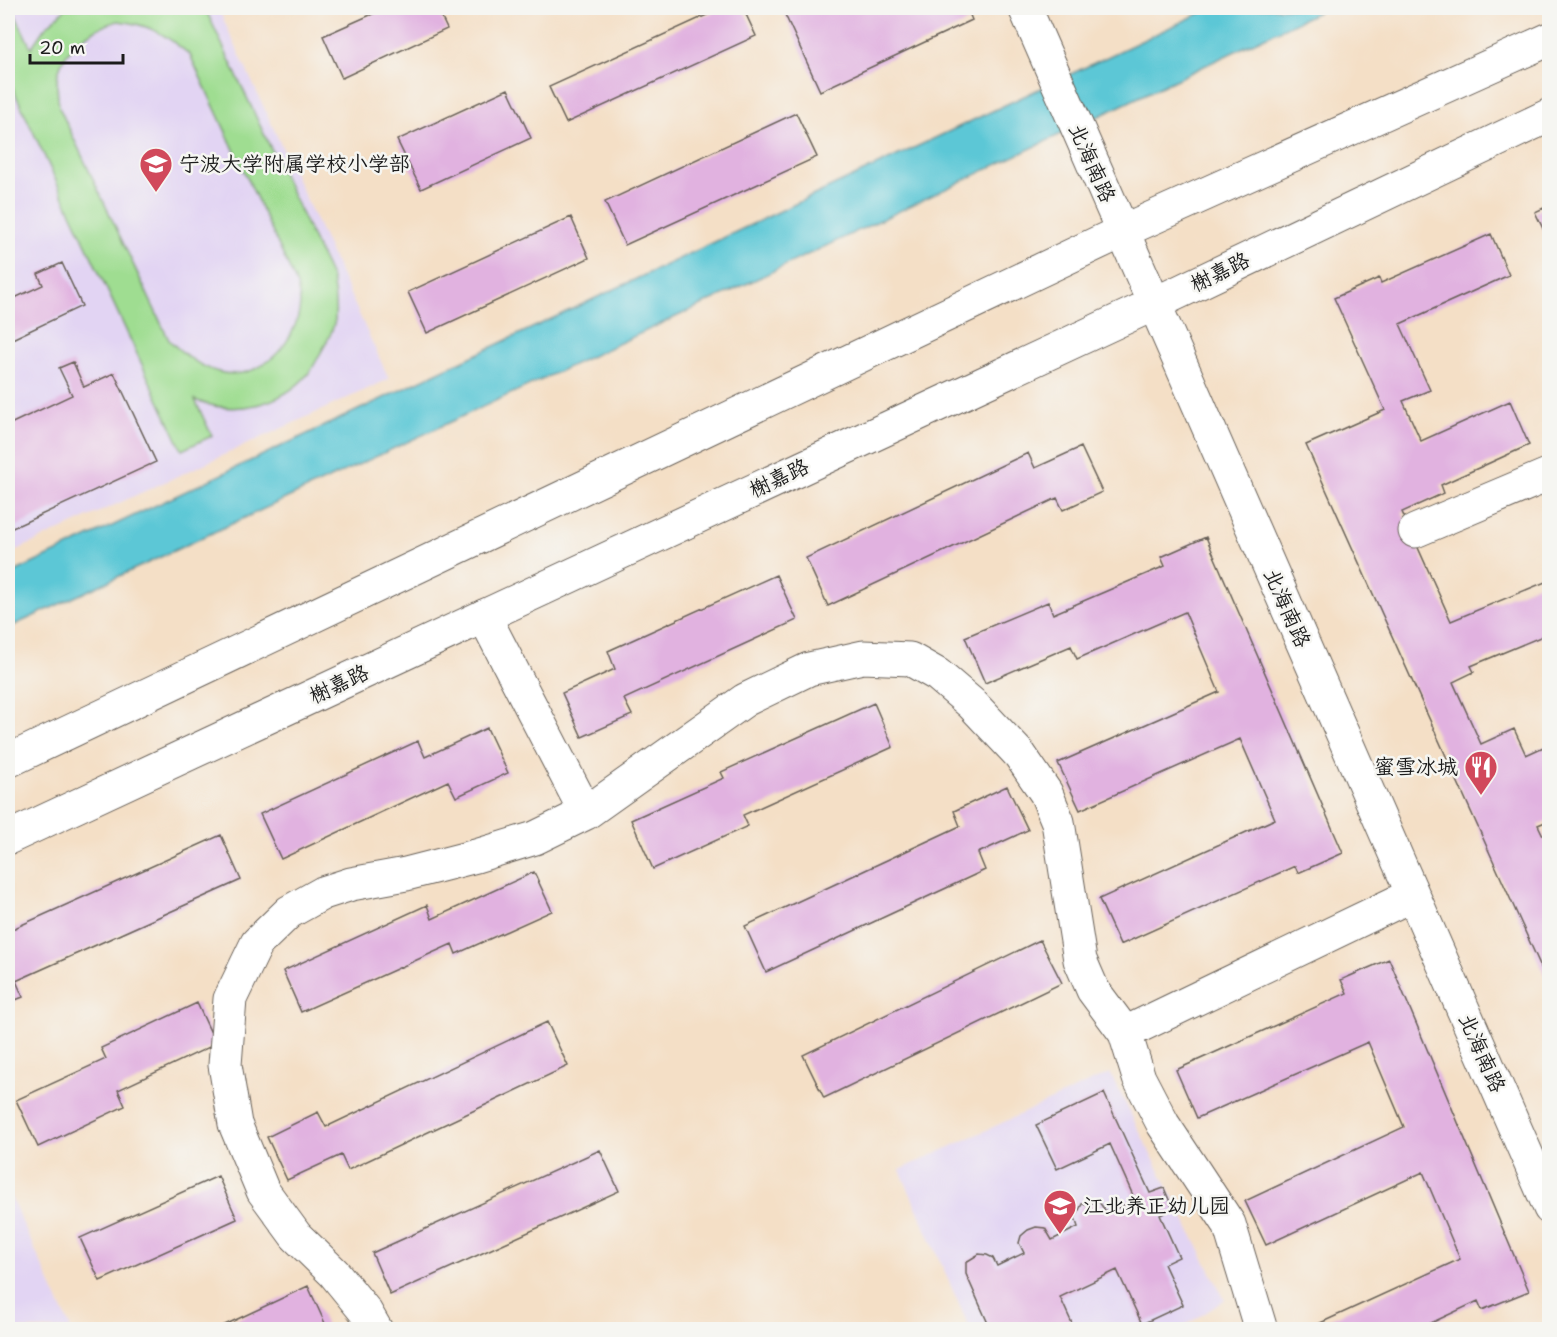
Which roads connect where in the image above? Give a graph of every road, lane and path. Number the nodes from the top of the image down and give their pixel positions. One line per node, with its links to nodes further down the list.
1 (1025, 8): 4 (main road, 北海南路)
2 (1550, 39): 4 (main road)
3 (1550, 115): 5 (main road, 榭嘉路)
4 (1117, 219): 5 (main road, 北海南路); 9 (main road)
5 (1154, 304): 8 (main road, 榭嘉路); 12 (main road, 北海南路)
6 (1550, 474): 7 (main road)
7 (1415, 531)
8 (484, 616): 10 (main road); 11 (main road, 榭嘉路)
9 (8, 761)
10 (586, 813): 13 (main road); 15 (main road)
11 (8, 838)
12 (1412, 895): 13 (main road); 14 (main road, 北海南路)
13 (1125, 1033): 16 (main road)
14 (1550, 1208)
15 (376, 1329)
16 (1261, 1329)

